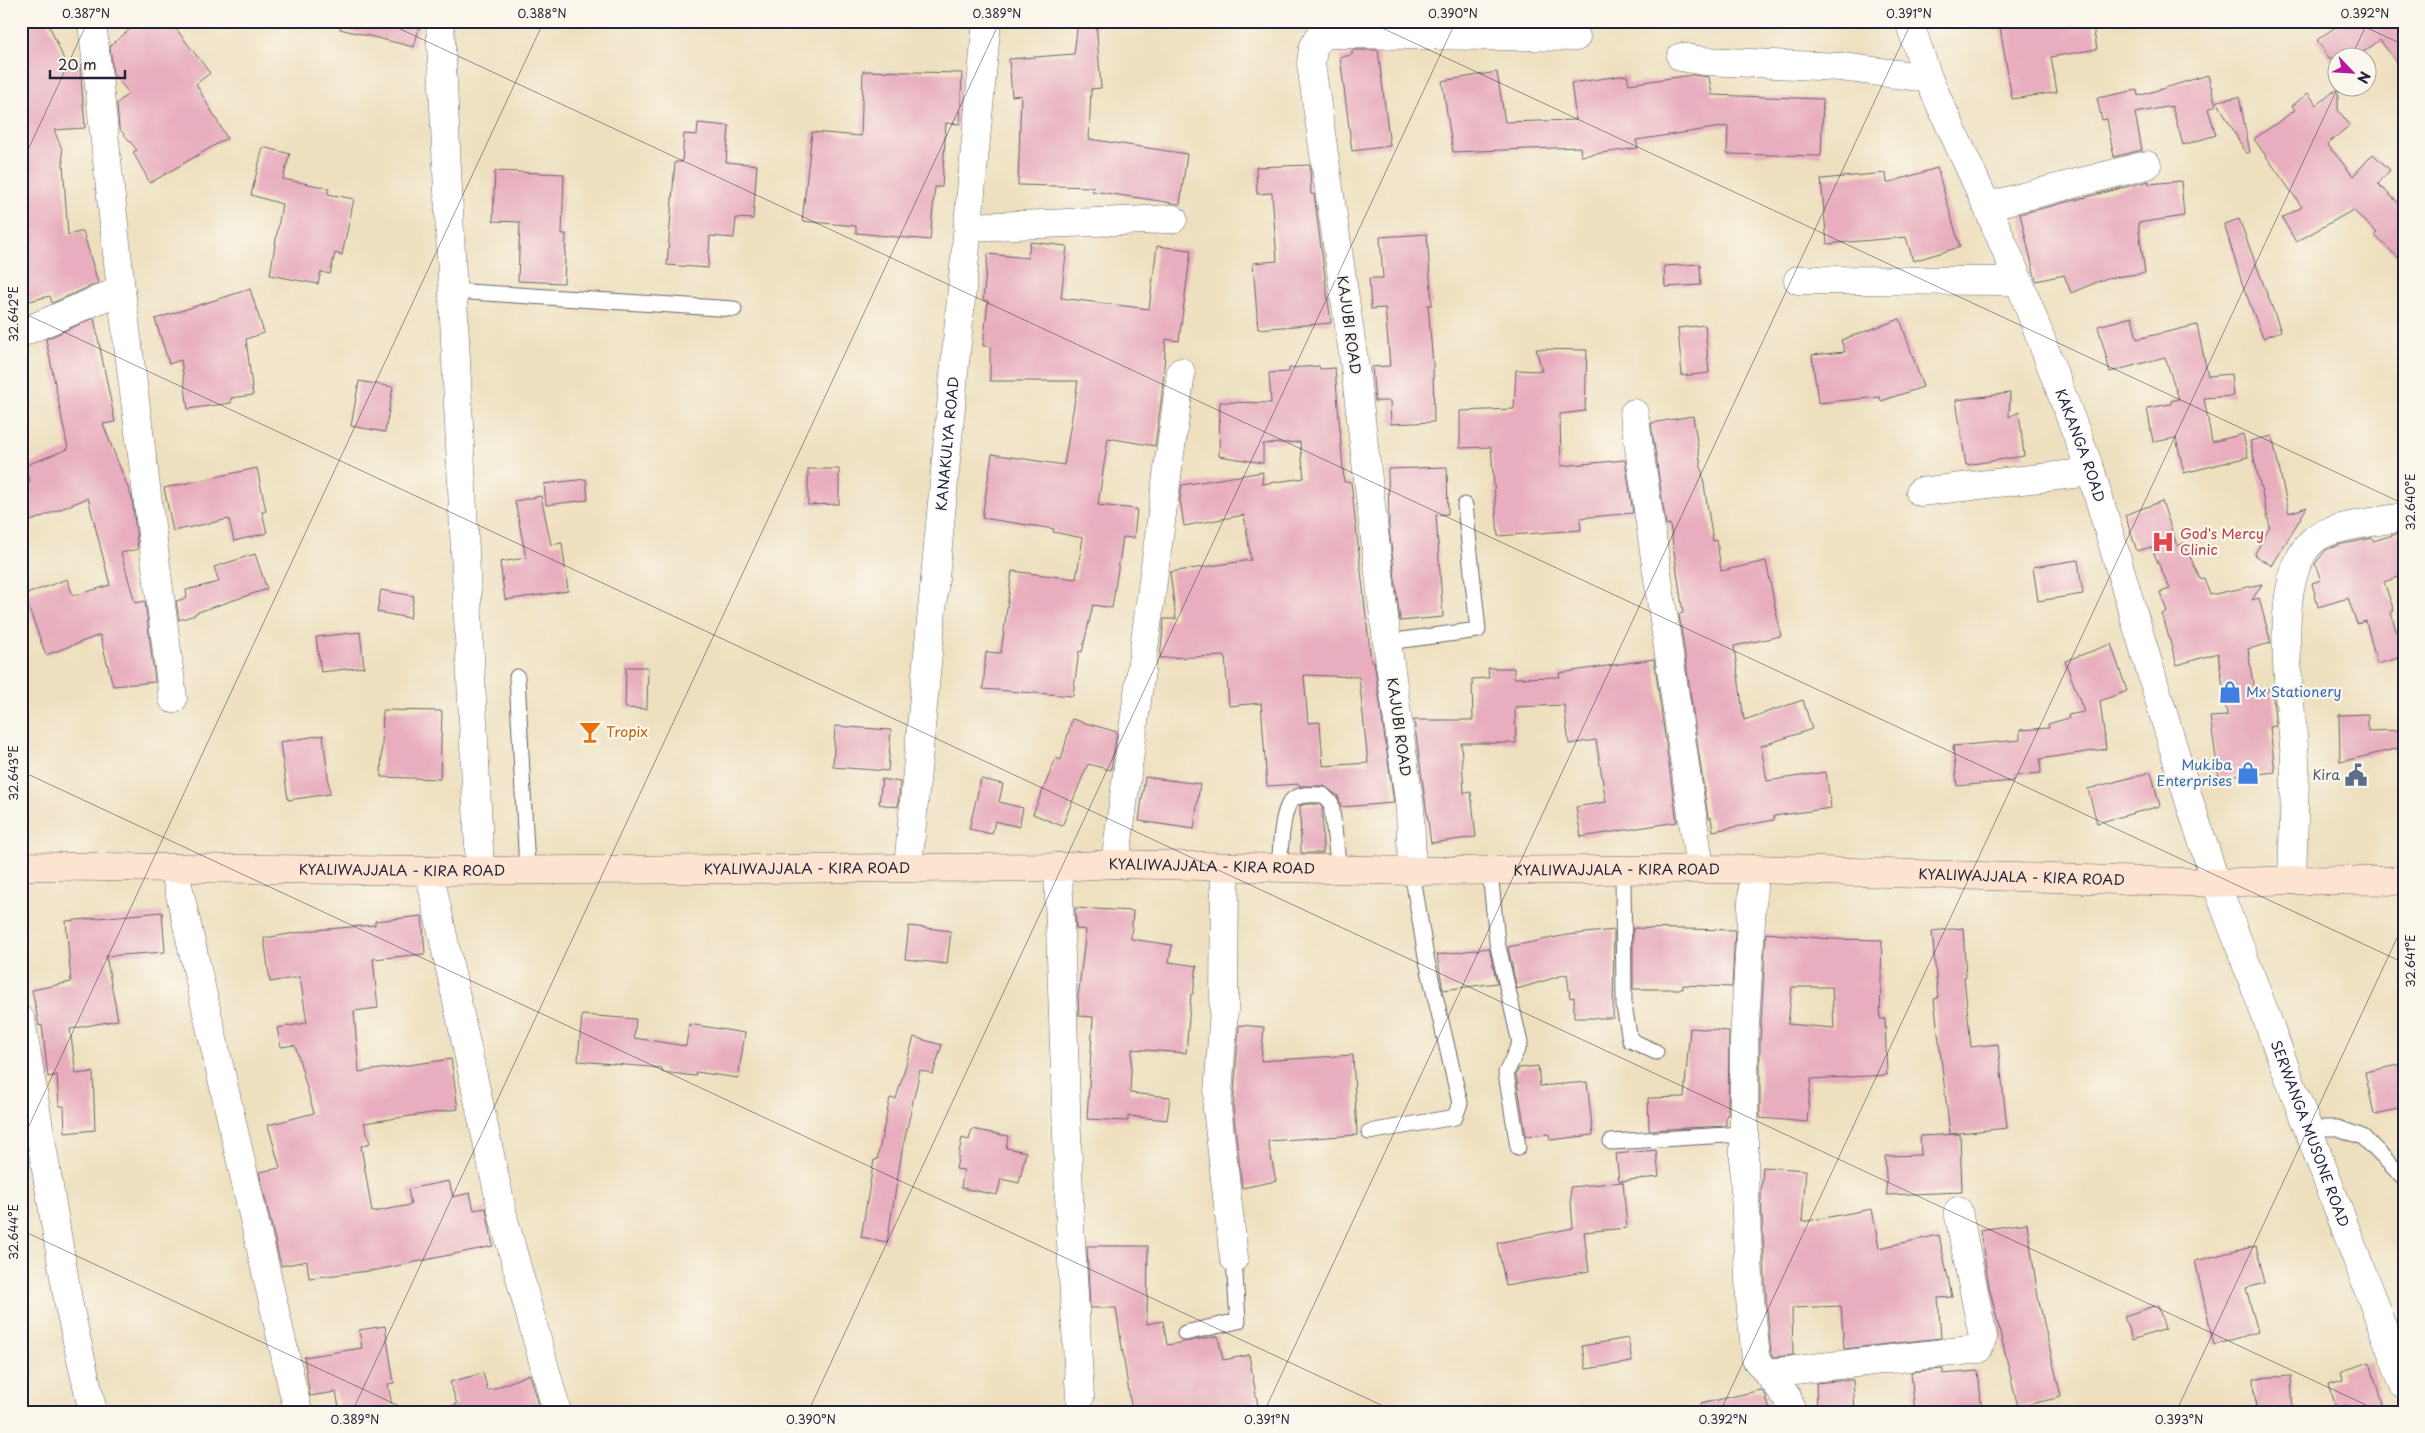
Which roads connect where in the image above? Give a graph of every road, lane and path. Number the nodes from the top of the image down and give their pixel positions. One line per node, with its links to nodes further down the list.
1 (92, 21): 14 (street)
2 (440, 21): 15 (street)
3 (987, 21): 11 (street, KANAKULYA ROAD)
4 (1909, 21): 7 (street, KAKANGA ROAD)
5 (1576, 37): 24 (street, KAJUBI ROAD)
6 (1681, 57): 7 (street)
7 (1928, 78): 9 (street, KAKANGA ROAD)
8 (2147, 165): 9 (street)
9 (1987, 206): 13 (street, KAKANGA ROAD)
10 (1173, 219): 11 (street)
11 (968, 227): 29 (street, KANAKULYA ROAD)
12 (1798, 280): 13 (street)
13 (2019, 281): 20 (street, KAKANGA ROAD)
14 (121, 290): 17 (street); 26 (street)
15 (453, 291): 16 (lane); 37 (street)
16 (734, 309)
17 (21, 333)
18 (1181, 372): 27 (street)
19 (1634, 413): 35 (street)
20 (2091, 472): 21 (street); 45 (street, KAKANGA ROAD)
21 (1920, 492)
22 (1465, 504): 24 (lane)
23 (2404, 517): 43 (street)
24 (1387, 642): 41 (street, KAJUBI ROAD)
25 (517, 677): 33 (lane)
26 (173, 699)
27 (1115, 864): 30 (street, KYALIWAJJALA - KIRA ROAD); 31 (street, KYALIWAJJALA - KIRA ROAD)
28 (21, 866): 32 (street, KYALIWAJJALA - KIRA ROAD)
29 (908, 867): 30 (street, KYALIWAJJALA - KIRA ROAD); 33 (street, KYALIWAJJALA - KIRA ROAD)
30 (1058, 867): 59 (street)
31 (1225, 867): 34 (street, KYALIWAJJALA - KIRA ROAD); 55 (street)
32 (174, 868): 40 (street, KYALIWAJJALA - KIRA ROAD); 61 (street)
33 (527, 869): 37 (street, KYALIWAJJALA - KIRA ROAD)
34 (1279, 869): 38 (street, KYALIWAJJALA - KIRA ROAD); 38 (lane)
35 (1700, 869): 36 (street, KYALIWAJJALA - KIRA ROAD); 39 (street, KYALIWAJJALA - KIRA ROAD)
36 (1754, 869): 45 (street, KYALIWAJJALA - KIRA ROAD); 50 (street)
37 (480, 870): 40 (street, KYALIWAJJALA - KIRA ROAD)
38 (1339, 870): 41 (street, KYALIWAJJALA - KIRA ROAD)
39 (1623, 870): 42 (street, KYALIWAJJALA - KIRA ROAD); 47 (lane)
40 (429, 871): 62 (street)
41 (1412, 871): 42 (street, KYALIWAJJALA - KIRA ROAD); 49 (lane)
42 (1490, 871): 52 (lane)
43 (2292, 880): 44 (street, KYALIWAJJALA - KIRA ROAD); 45 (street, KYALIWAJJALA - KIRA ROAD)
44 (2404, 881)
45 (2216, 882): 48 (street, SERWANGA MUSONE ROAD)
46 (21, 1020): 60 (street)
47 (1656, 1052)
48 (2310, 1128): 53 (lane); 58 (street, SERWANGA MUSONE ROAD)
49 (1369, 1132)
50 (1744, 1134): 51 (lane); 57 (street)
51 (1611, 1142)
52 (1518, 1147)
53 (2404, 1178)
54 (1958, 1211): 57 (street)
55 (1234, 1258): 56 (lane)
56 (1185, 1333)
57 (1768, 1373): 63 (street)
58 (2404, 1384)
59 (1080, 1398)
60 (93, 1412)
61 (298, 1412)
62 (557, 1412)
63 (1792, 1412)

